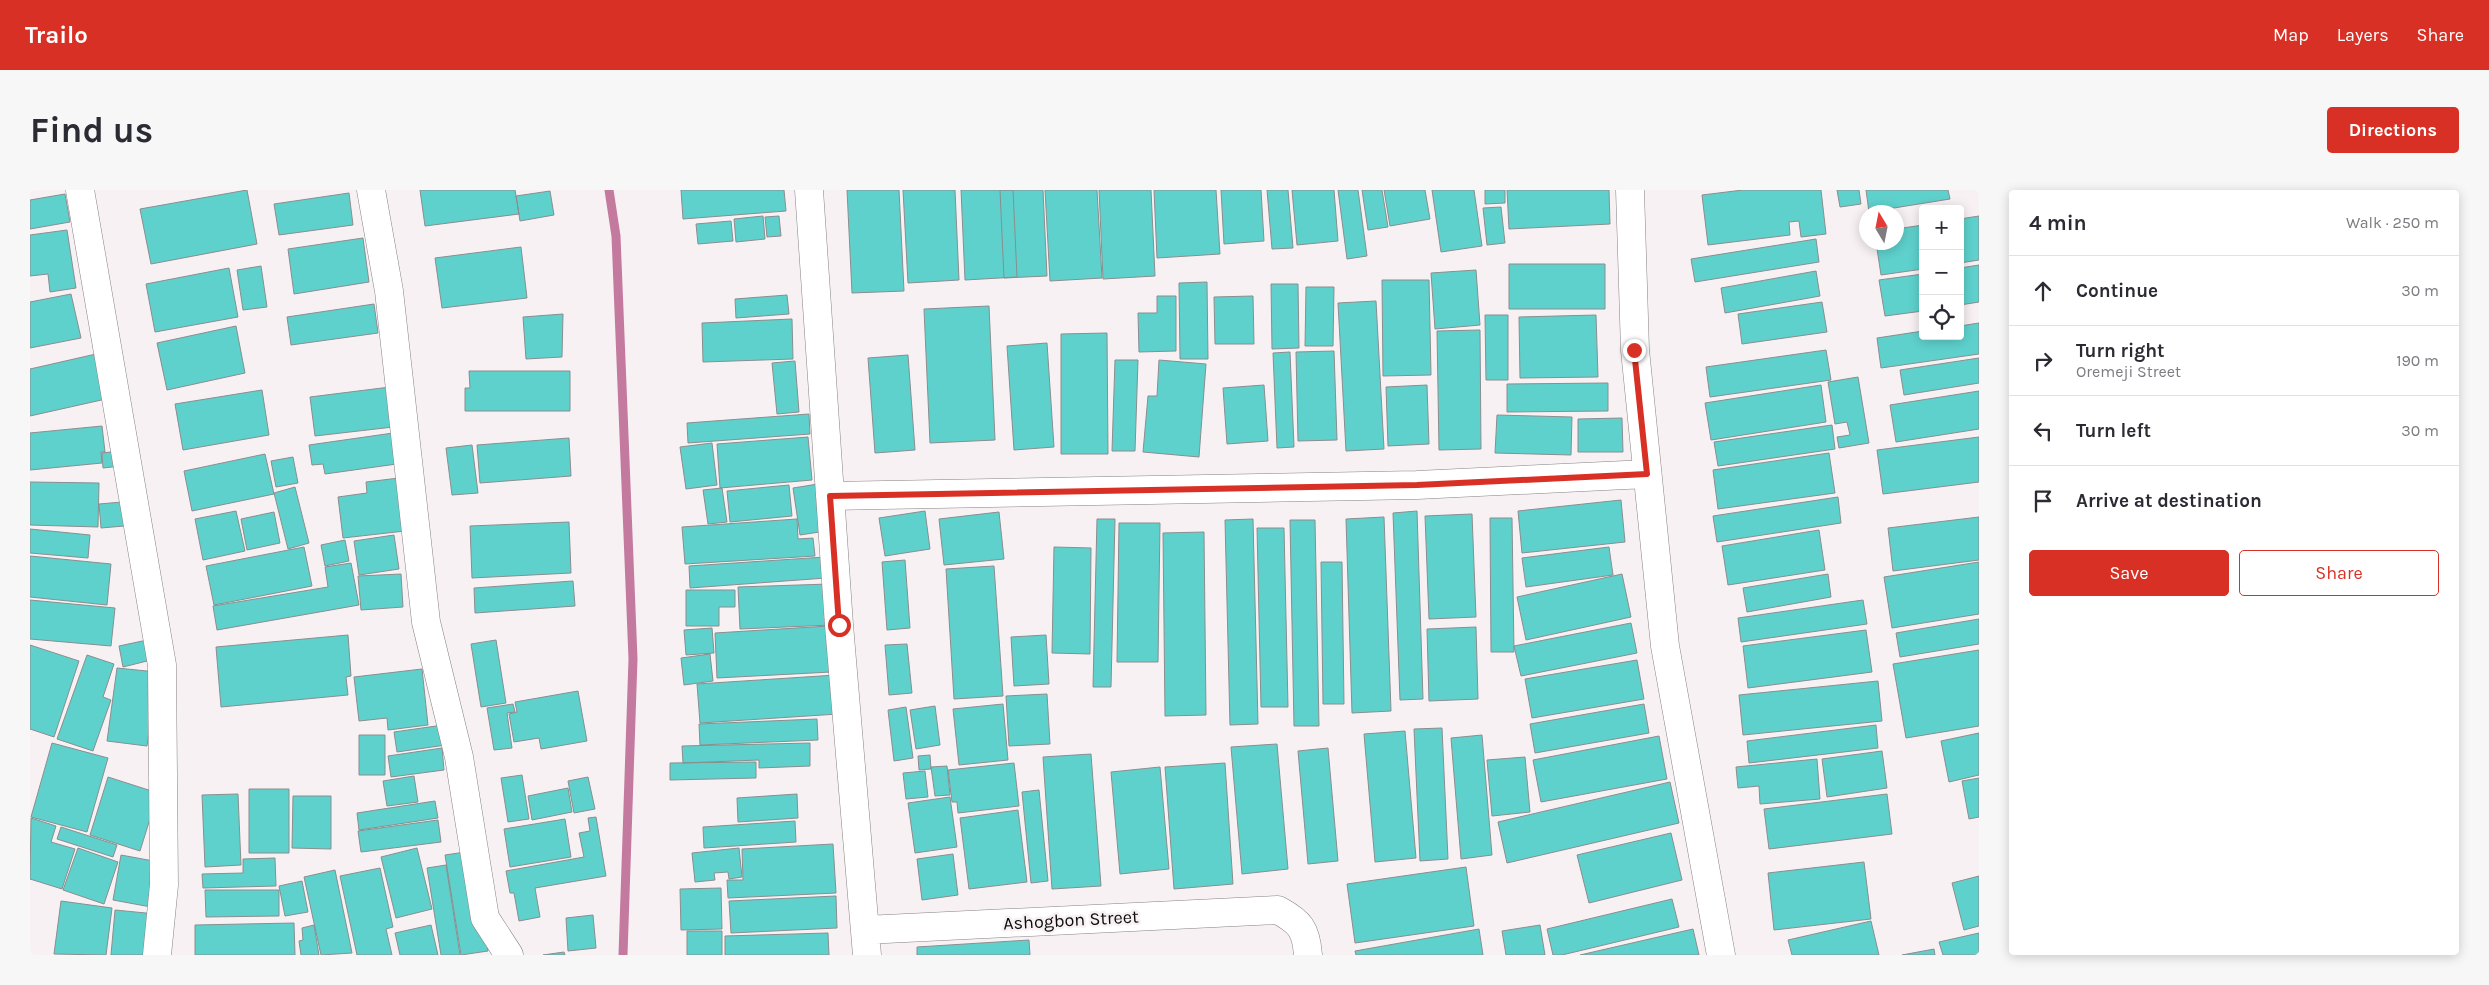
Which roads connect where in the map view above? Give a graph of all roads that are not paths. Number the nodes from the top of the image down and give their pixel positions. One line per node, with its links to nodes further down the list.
1 (80, 190): 8 (street)
2 (371, 190): 9 (street)
3 (809, 190): 6 (street)
4 (1630, 190): 5 (street)
5 (1647, 474): 6 (street); 11 (street)
6 (830, 496): 7 (street)
7 (866, 942): 10 (street, Ashogbon Street)
8 (157, 955)
9 (509, 955)
10 (1308, 955)
11 (1721, 955)

